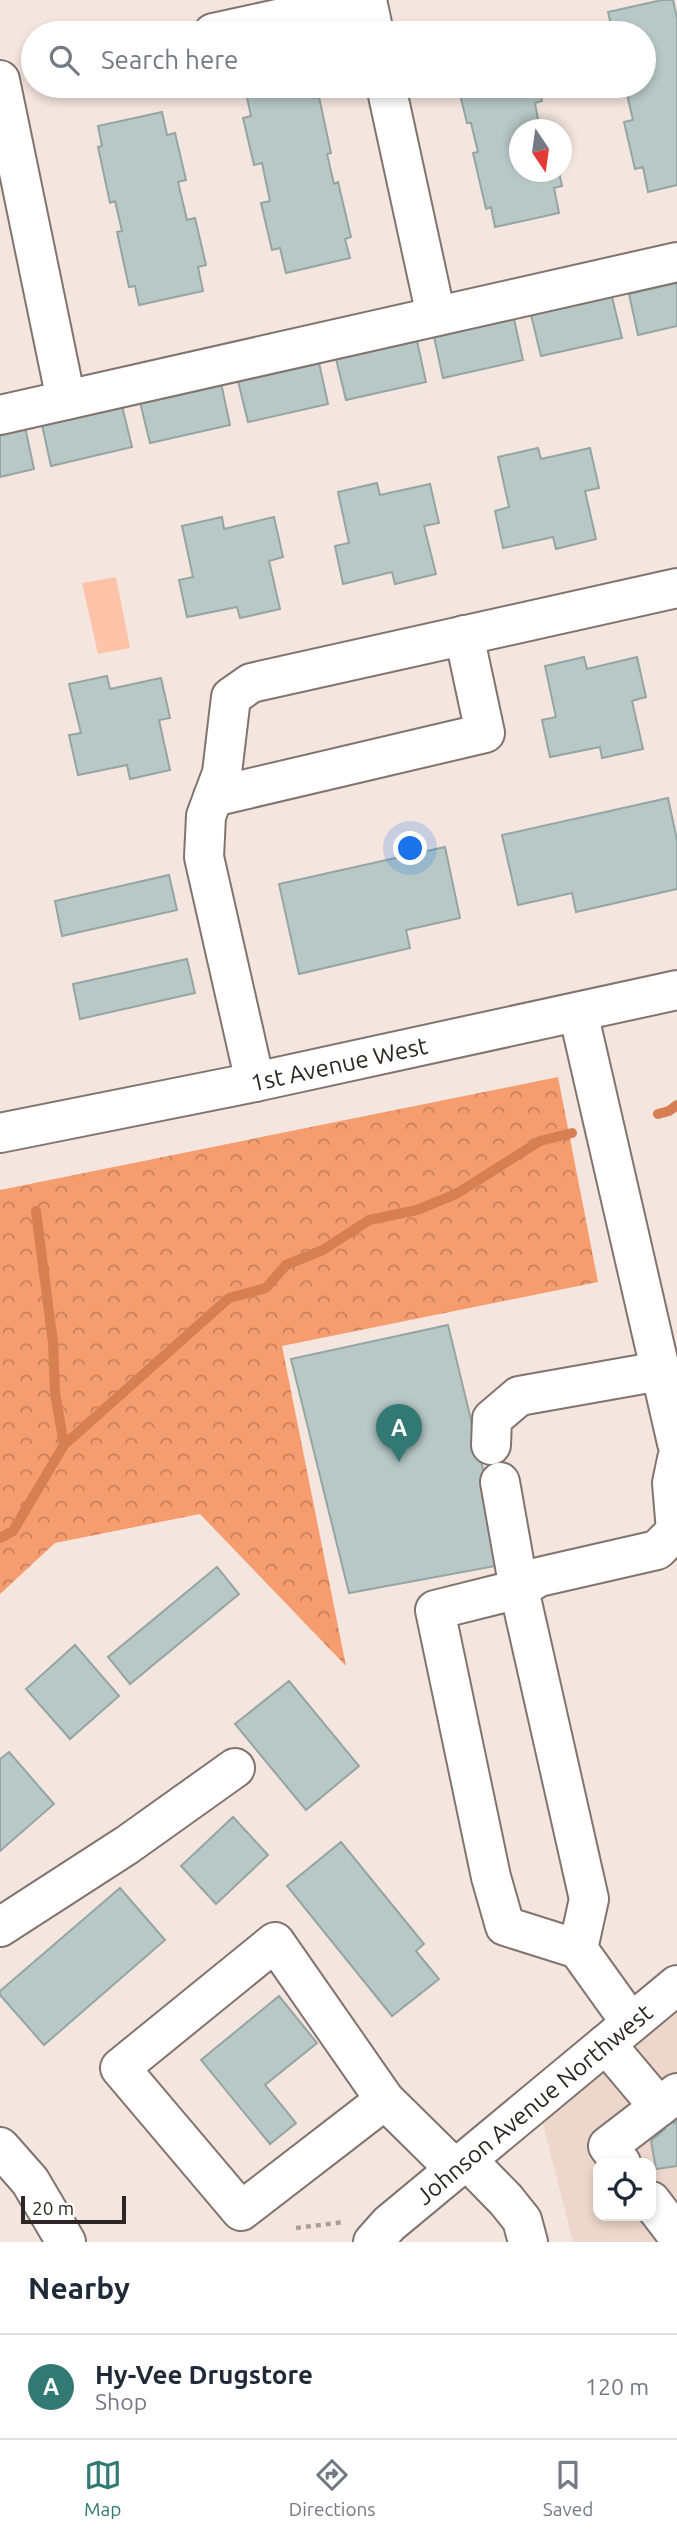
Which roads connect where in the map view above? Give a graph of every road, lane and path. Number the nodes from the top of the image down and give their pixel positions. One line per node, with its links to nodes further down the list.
1 (366, 0): 2 (street); 3 (street)
2 (269, 21)
3 (371, 21)
4 (21, 76): 5 (street)
5 (0, 80): 9 (street)
6 (389, 98): 8 (street)
7 (677, 262): 8 (street)
8 (436, 316): 9 (street)
9 (66, 400): 10 (street)
10 (0, 415)
11 (677, 588): 12 (street)
12 (464, 635): 13 (street); 13 (street)
13 (213, 797): 16 (street)
14 (677, 990): 15 (street, 1st Avenue West)
15 (578, 1012): 16 (street, 1st Avenue West); 18 (street)
16 (255, 1082): 17 (street, 1st Avenue West)
17 (0, 1133)
18 (660, 1371): 19 (street); 20 (street)
19 (677, 1443)
20 (491, 1445)
21 (677, 1459): 23 (street)
22 (500, 1482): 23 (street)
23 (519, 1589): 26 (street); 26 (street)
24 (235, 1768): 25 (street)
25 (0, 1927)
26 (578, 1949): 28 (street)
27 (677, 1985): 28 (street, Johnson Avenue Northwest)
28 (619, 2033): 30 (street); 33 (street, Johnson Avenue Northwest)
29 (385, 2100): 29 (street); 33 (street)
30 (668, 2100): 32 (street)
31 (0, 2147): 34 (street)
32 (617, 2158)
33 (461, 2164): 37 (street, Johnson Avenue Northwest); 40 (street)
34 (30, 2181): 38 (street); 39 (street)
35 (656, 2208): 36 (street)
36 (677, 2235)
37 (374, 2236)
38 (66, 2242)
39 (95, 2242)
40 (528, 2242)

